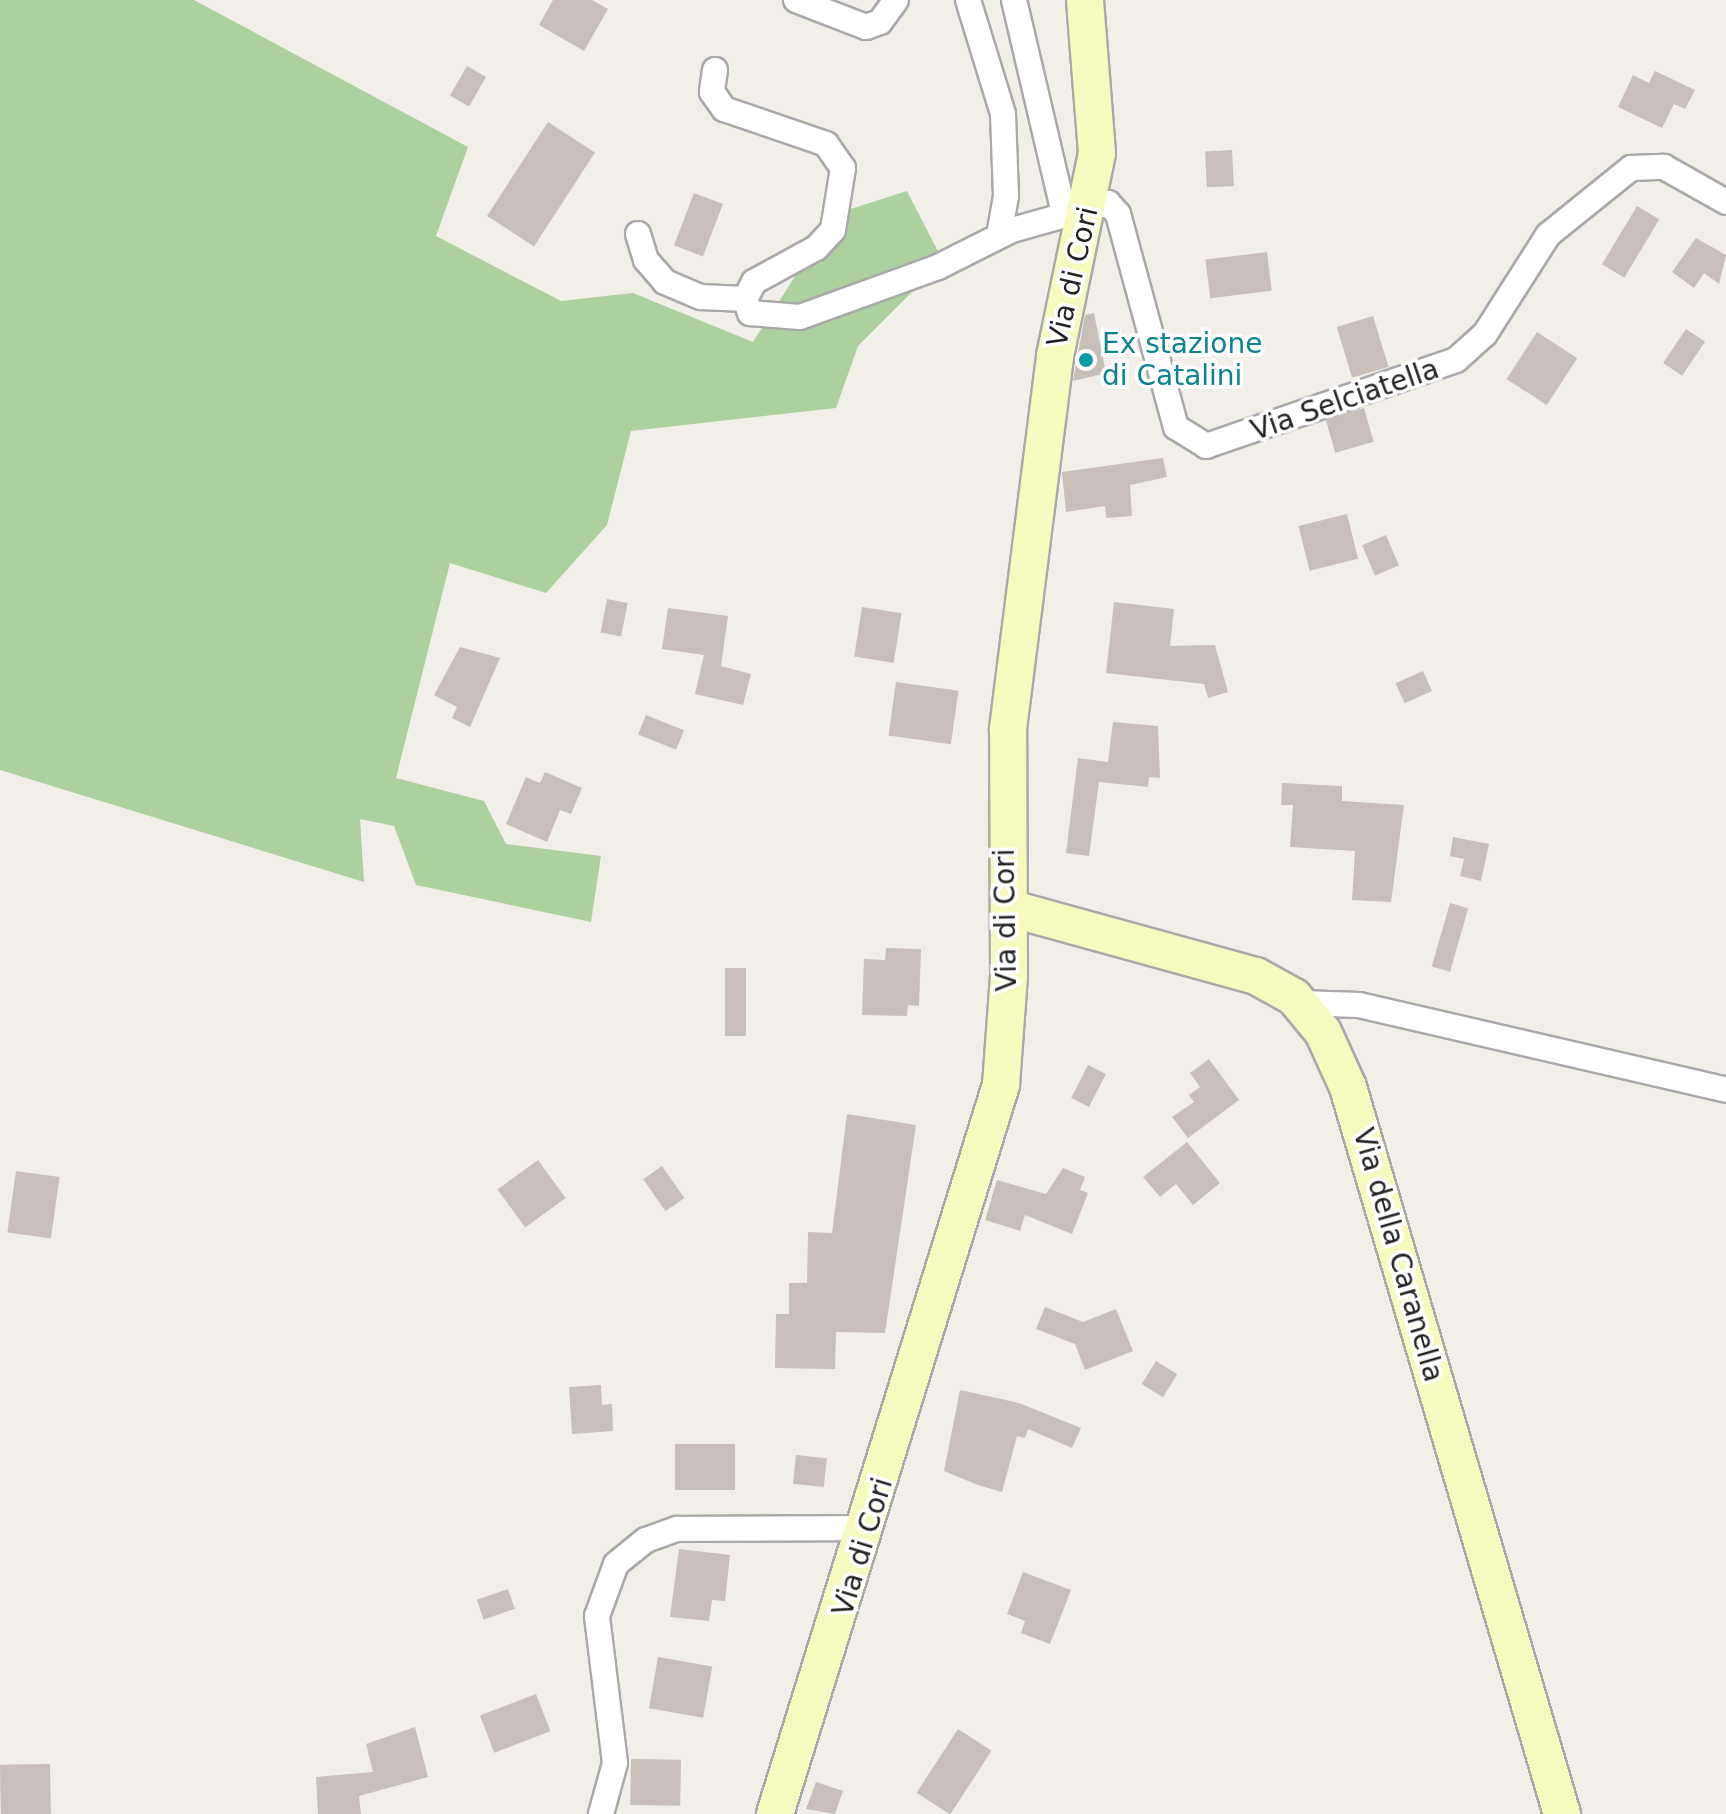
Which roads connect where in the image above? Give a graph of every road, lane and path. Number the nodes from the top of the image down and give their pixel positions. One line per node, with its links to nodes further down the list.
1 (796, 0): 2 (street)
2 (896, 0)
3 (968, 0): 10 (street)
4 (1014, 0): 8 (street)
5 (1085, 0): 8 (main road, Via di Cori)
6 (715, 70): 11 (street)
7 (1726, 202): 8 (street, Via Selciatella)
8 (1077, 209): 10 (street); 12 (main road, Via di Cori)
9 (638, 234): 11 (street)
10 (999, 235): 11 (street)
11 (745, 299)
12 (1009, 908): 13 (main road, Via della Caranella); 15 (main road, Via di Cori)
13 (1300, 1003): 14 (street); 18 (main road, Via della Caranella)
14 (1726, 1090)
15 (869, 1528): 16 (street); 17 (main road, Via di Cori)
16 (601, 1814)
17 (775, 1814)
18 (1562, 1814)

